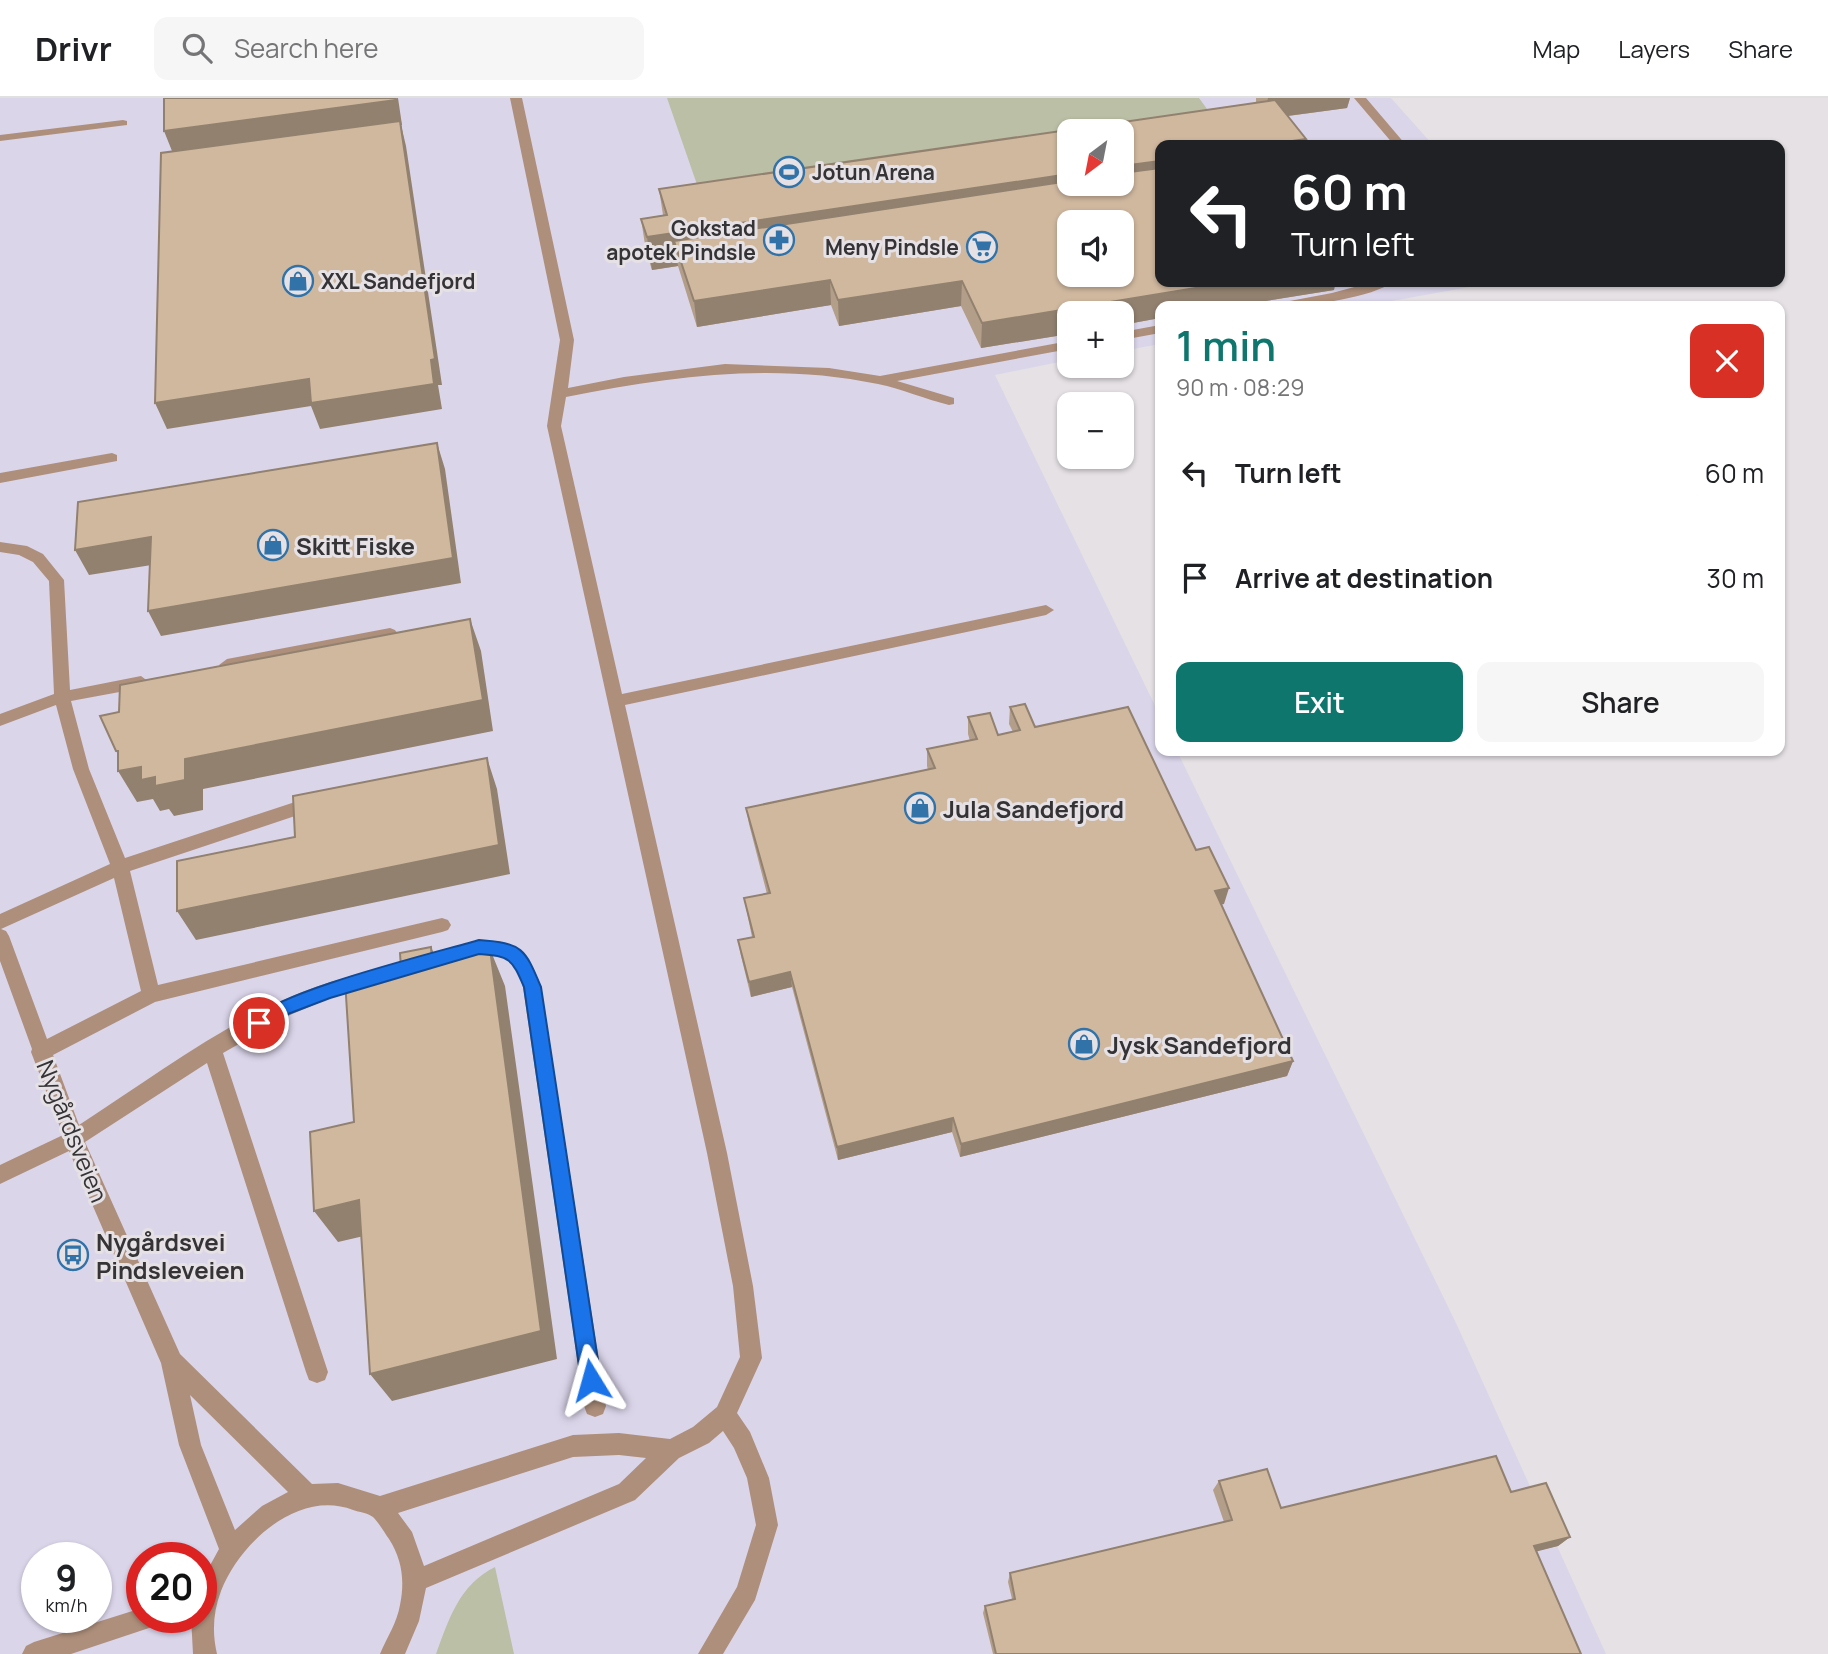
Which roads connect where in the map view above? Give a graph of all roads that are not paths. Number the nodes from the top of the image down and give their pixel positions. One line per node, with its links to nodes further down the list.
1 (516, 98): 12 (street)
2 (1360, 98): 5 (street)
3 (123, 123): 4 (street)
4 (0, 138)
5 (1396, 140)
6 (1369, 287): 7 (street)
7 (1312, 301)
8 (1155, 330): 9 (street)
9 (1134, 334)
10 (1057, 347): 11 (street)
11 (881, 380): 12 (street); 13 (street)
12 (558, 394): 22 (street)
13 (949, 401)
14 (111, 458): 15 (street)
15 (0, 478)
16 (0, 547): 21 (street)
17 (1046, 610): 22 (street)
18 (390, 634): 19 (street)
19 (213, 668)
20 (158, 678): 21 (street)
21 (62, 697): 23 (street); 25 (street)
22 (616, 701): 37 (street)
23 (0, 720)
24 (336, 802): 25 (street)
25 (120, 867): 26 (street); 29 (street)
26 (0, 922)
27 (442, 925): 29 (street)
28 (0, 936): 31 (street, Nygårdsveien)
29 (151, 995): 31 (street)
30 (212, 1049): 32 (street); 35 (street); 36 (street)
31 (40, 1052): 32 (street, Nygårdsveien)
32 (74, 1139): 33 (street); 34 (street, Nygårdsveien)
33 (0, 1175)
34 (172, 1362): 39 (street, Nygårdsveien); 41 (street, Nygårdsveien)
35 (317, 1373)
36 (595, 1406)
37 (725, 1415): 38 (street); 49 (street)
38 (671, 1450): 40 (street); 43 (street)
39 (309, 1497): 40 (street); 41 (street)
40 (379, 1508): 43 (street)
41 (231, 1549): 42 (street)
42 (217, 1573)
43 (415, 1581): 48 (street)
44 (126, 1625): 46 (street)
45 (202, 1633): 47 (street)
46 (34, 1654)
47 (205, 1654)
48 (392, 1654)
49 (710, 1654)

